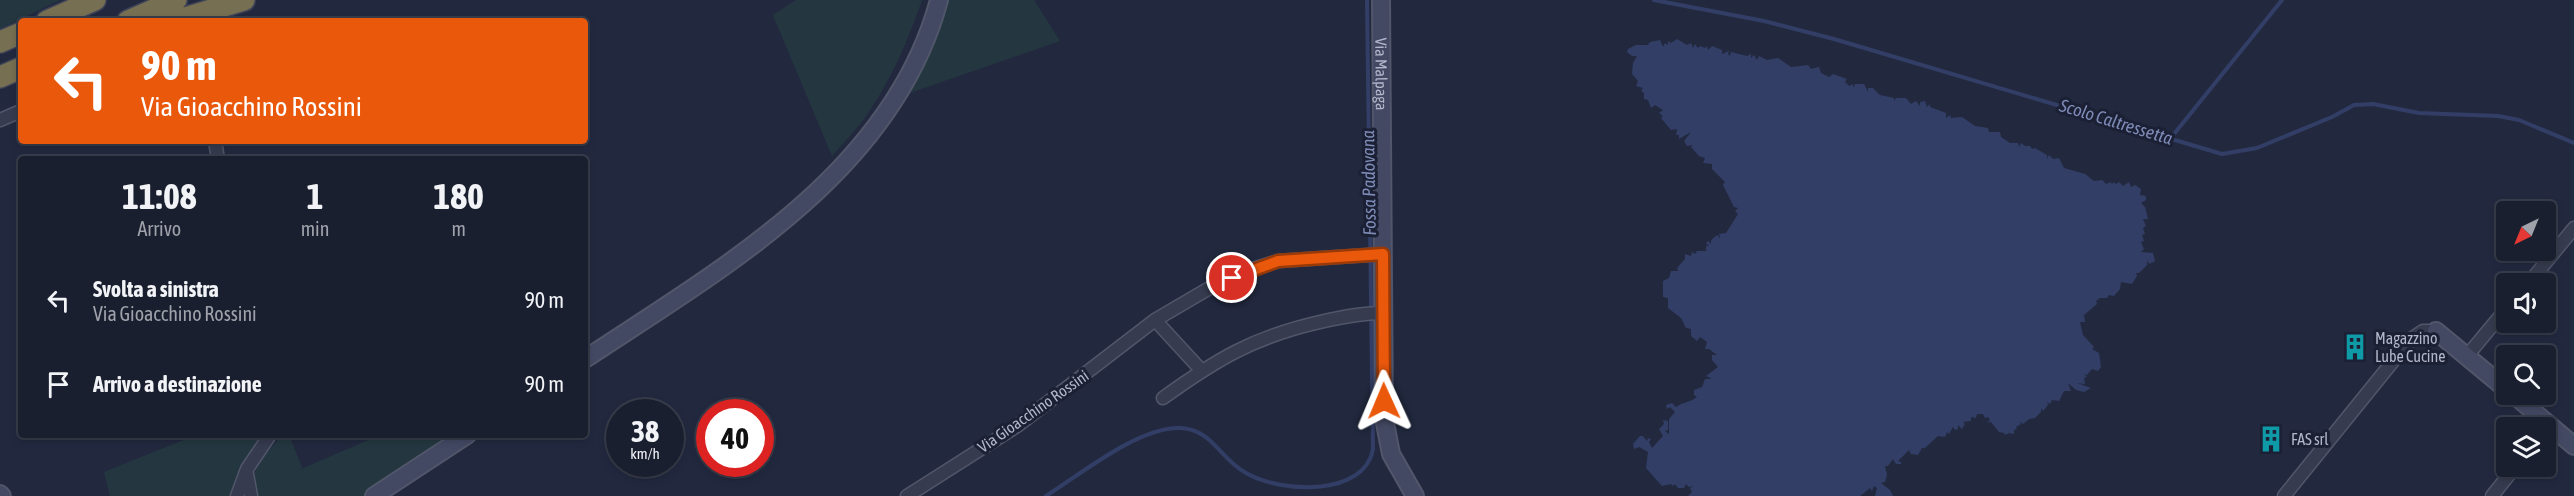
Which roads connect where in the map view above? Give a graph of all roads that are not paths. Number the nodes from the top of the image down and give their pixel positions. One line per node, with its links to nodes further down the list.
1 (84, 0): 7 (highway)
2 (96, 0): 8 (highway)
3 (176, 0): 9 (highway)
4 (244, 0): 10 (highway)
5 (939, 0): 27 (street)
6 (1381, 0): 20 (street, Via Malpaga)
7 (54, 18)
8 (54, 18)
9 (135, 18)
10 (185, 18)
11 (18, 34): 12 (highway)
12 (0, 42)
13 (18, 69): 14 (highway)
14 (0, 77)
15 (18, 80): 16 (highway)
16 (0, 88)
17 (18, 112): 18 (street)
18 (0, 120)
19 (2574, 228): 21 (street)
20 (1380, 254): 22 (street, Via Malpaga); 23 (street, Via Gioacchino Rossini)
21 (2537, 273)
22 (1376, 313): 28 (street); 43 (street, Via Malpaga)
23 (1155, 320): 28 (street); 42 (street, Via Gioacchino Rossini)
24 (2496, 321): 26 (street)
25 (2436, 331): 26 (street); 44 (street)
26 (2467, 356): 29 (street)
27 (588, 357)
28 (1201, 370): 30 (street)
29 (2496, 381)
30 (1163, 398)
31 (2524, 405): 32 (street)
32 (2536, 417)
33 (2556, 434): 36 (street)
34 (268, 438): 37 (street)
35 (462, 438): 41 (street)
36 (2574, 446)
37 (247, 469): 39 (street); 40 (street)
38 (2508, 477): 45 (street)
39 (237, 496)
40 (250, 496)
41 (374, 496)
42 (907, 496)
43 (1415, 496)
44 (2284, 496)
45 (2492, 496)

